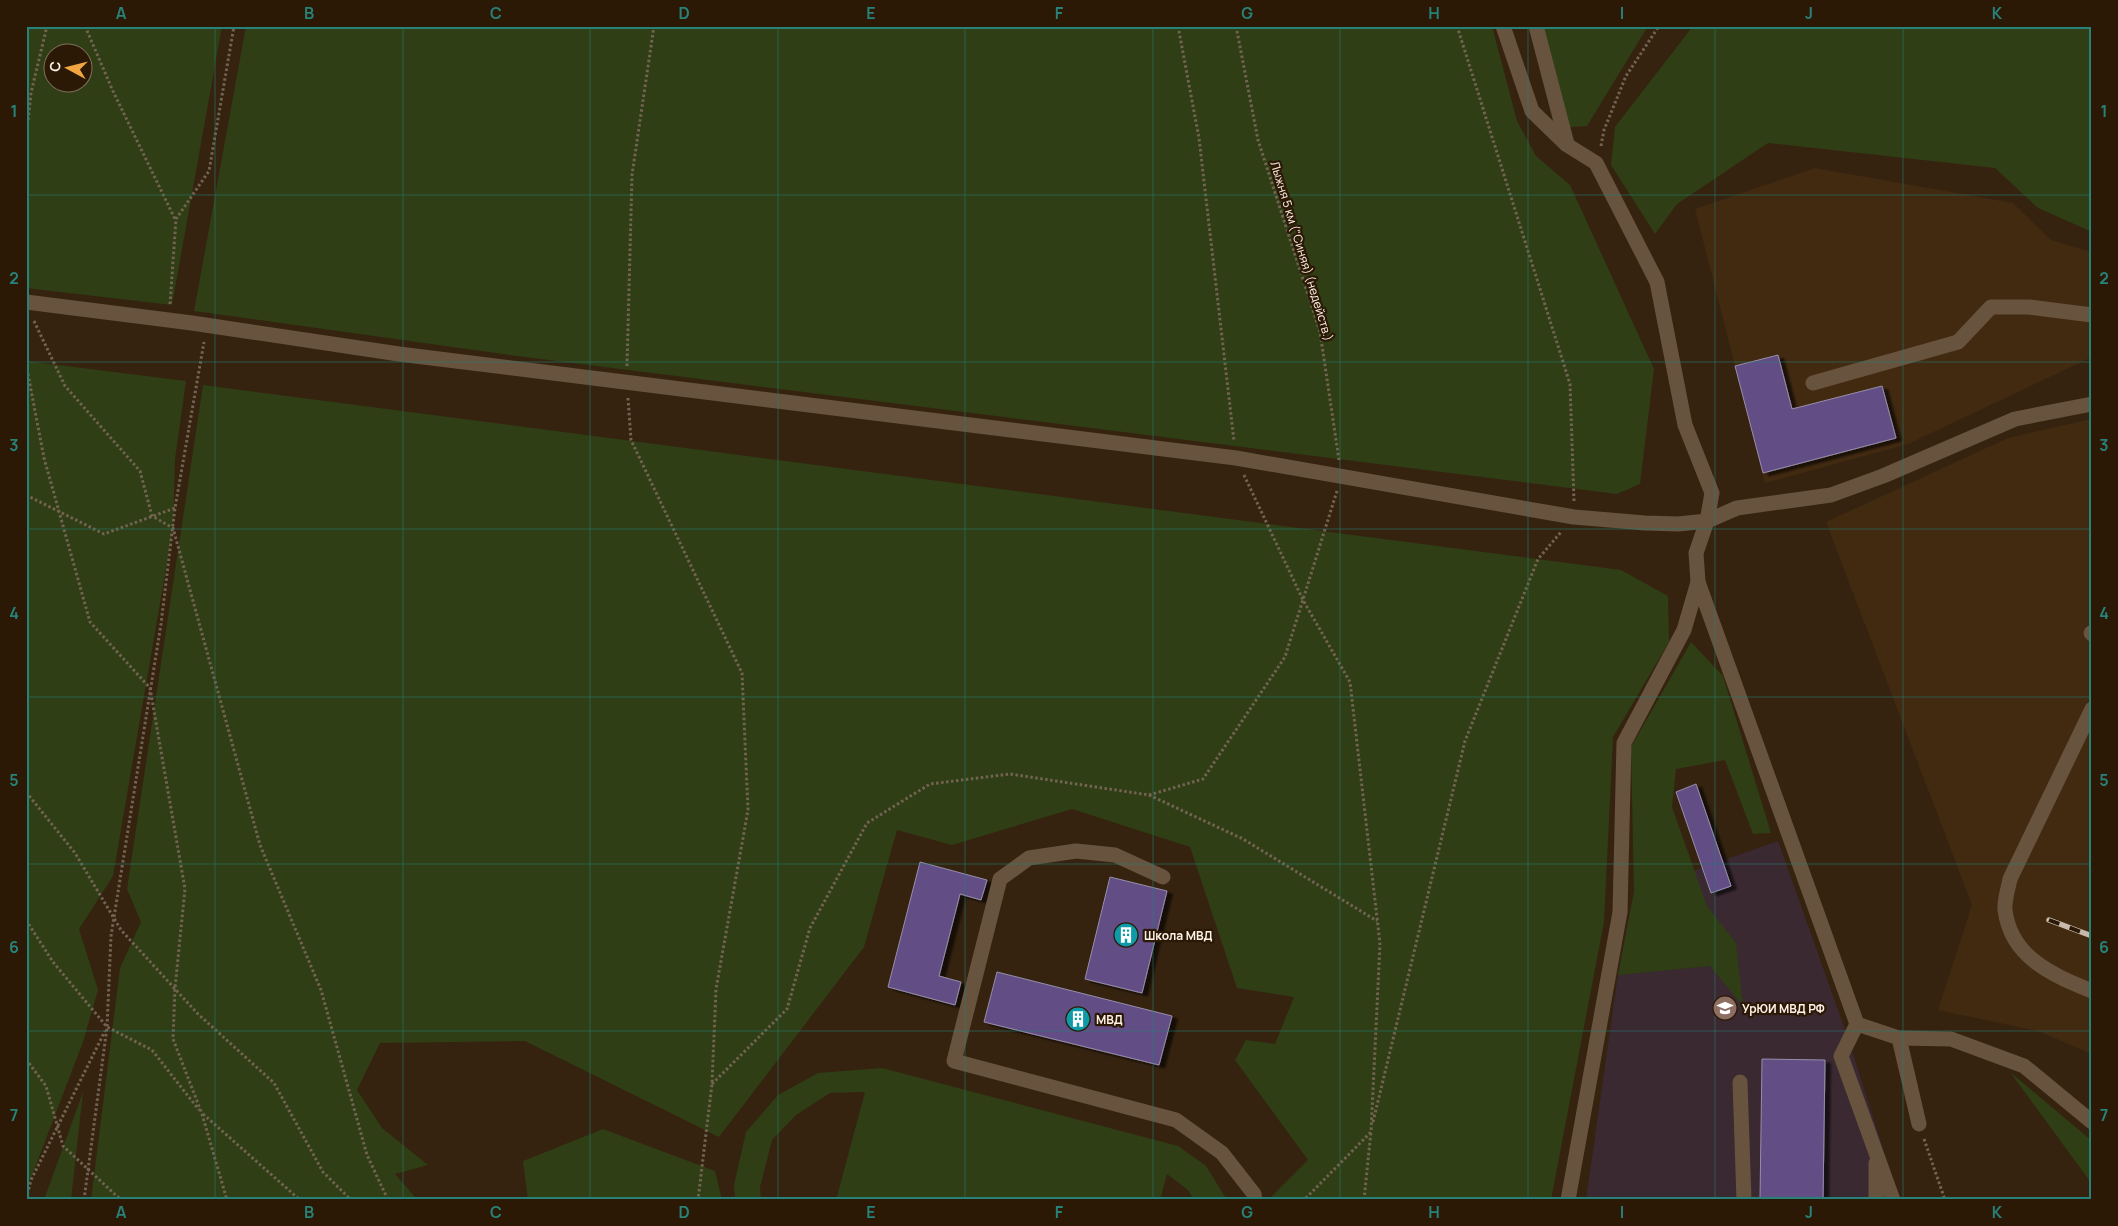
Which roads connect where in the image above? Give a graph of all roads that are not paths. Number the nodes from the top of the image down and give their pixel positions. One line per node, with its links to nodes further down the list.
1 (1503, 26): 3 (street)
2 (1536, 26): 3 (street)
3 (1567, 146): 8 (street)
4 (28, 307): 8 (street)
5 (2092, 315): 6 (street)
6 (1813, 383)
7 (2092, 404): 8 (street)
8 (1707, 521): 9 (street)
9 (1698, 582): 13 (street); 20 (street)
10 (2092, 709): 12 (street)
11 (1163, 877): 19 (street)
12 (2092, 991)
13 (1857, 1024): 14 (street); 18 (street)
14 (1899, 1038): 16 (street); 17 (street)
15 (1740, 1082): 21 (street)
16 (2092, 1122)
17 (1919, 1124)
18 (1876, 1154): 22 (street); 23 (street)
19 (1255, 1200)
20 (1568, 1200)
21 (1744, 1200)
22 (1876, 1200)
23 (1894, 1200)

